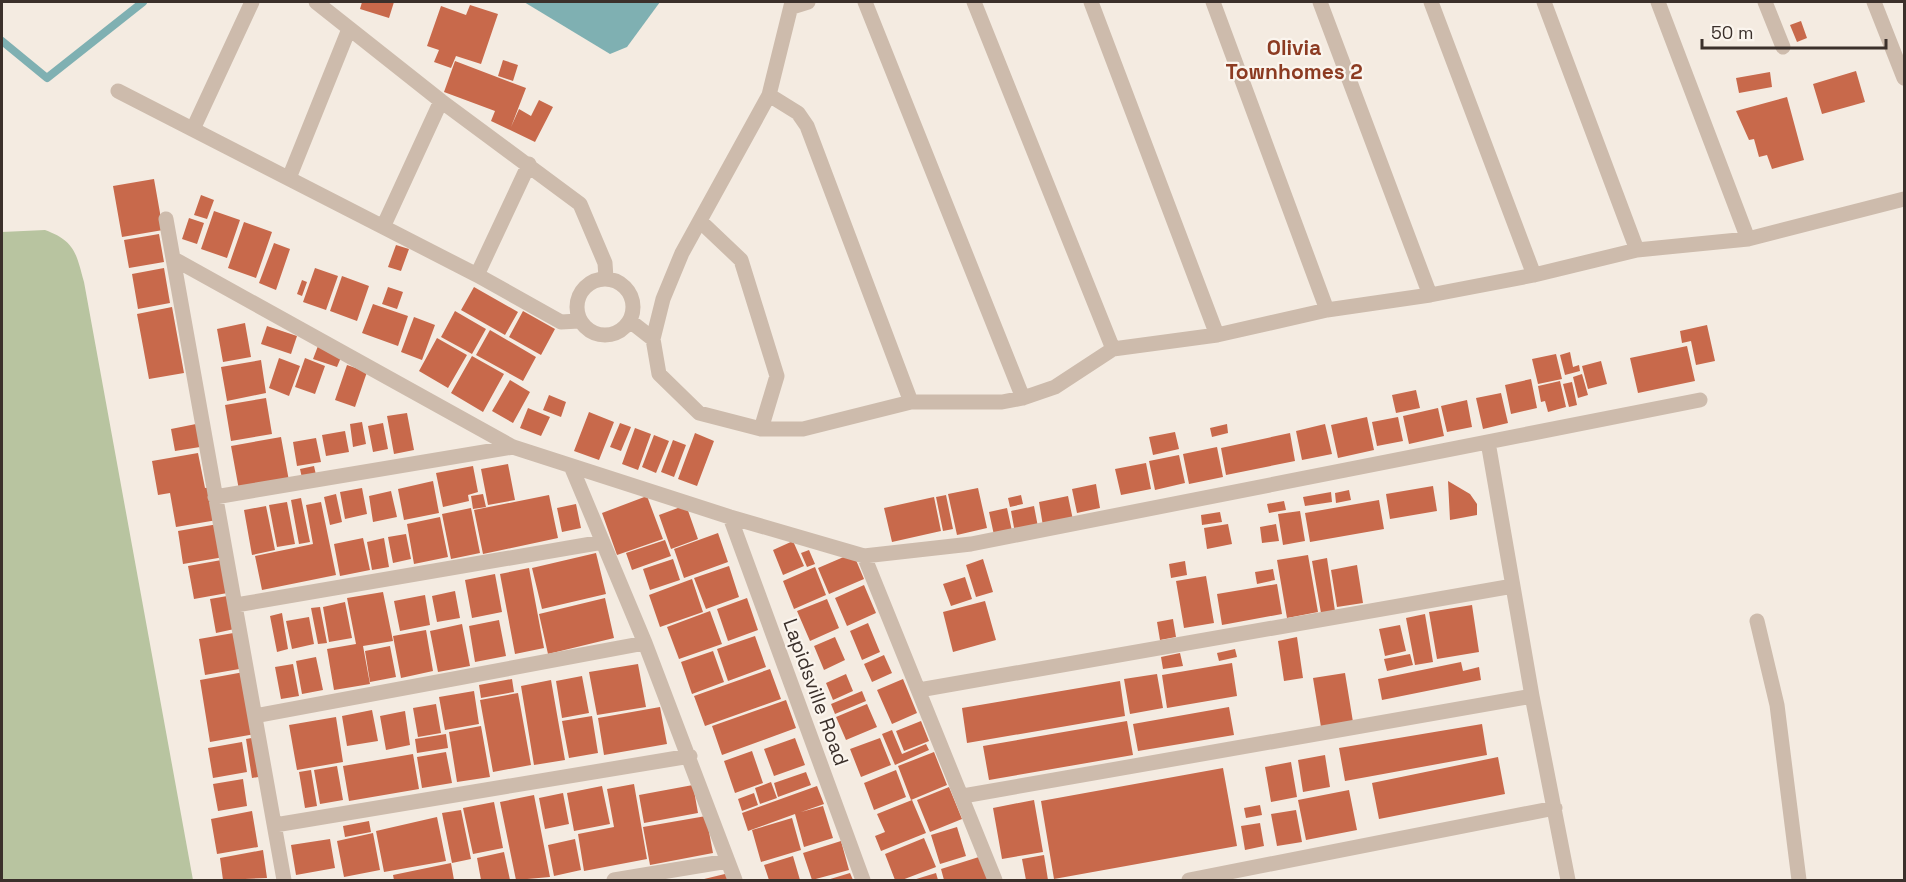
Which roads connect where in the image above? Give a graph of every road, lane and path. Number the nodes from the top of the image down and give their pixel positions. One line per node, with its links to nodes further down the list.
1 (252, 2): 21 (street)
2 (316, 2): 15 (street)
3 (808, 2): 14 (street)
4 (865, 2): 41 (street)
5 (974, 2): 40 (street)
6 (1091, 2): 38 (street)
7 (1213, 2): 35 (street)
8 (1320, 2): 34 (street)
9 (1431, 2): 32 (street)
10 (1544, 2): 29 (street)
11 (1658, 2): 28 (street)
12 (1765, 2): 16 (street)
13 (1874, 2): 17 (street)
14 (792, 4): 19 (street)
15 (349, 29): 20 (street); 23 (street)
16 (1783, 46)
17 (1905, 78)
18 (118, 91): 21 (street)
19 (769, 95): 26 (street); 43 (street)
20 (441, 100): 22 (street); 27 (street)
21 (193, 129): 23 (street)
22 (529, 164): 31 (street); 33 (street)
23 (289, 178): 27 (street)
24 (1905, 199): 28 (street)
25 (166, 219): 30 (street)
26 (701, 222): 39 (street); 44 (street)
27 (383, 227): 31 (street)
28 (1748, 239): 29 (street)
29 (1638, 250): 32 (street)
30 (174, 259): 46 (street); 48 (street)
31 (477, 275): 36 (street)
32 (1534, 275): 34 (street)
33 (606, 278): 36 (street); 37 (street)
34 (1430, 295): 35 (street)
35 (1327, 310): 38 (street)
36 (579, 321): 37 (street)
37 (630, 321): 39 (street)
38 (1217, 335): 40 (street)
39 (653, 339): 44 (street)
40 (1113, 348): 41 (street)
41 (1023, 398): 43 (street)
42 (1700, 400): 45 (street)
43 (911, 402): 44 (street)
44 (761, 429)
45 (1488, 442): 51 (street); 52 (street)
46 (513, 447): 47 (street); 48 (street)
47 (571, 466): 49 (street); 50 (street)
48 (215, 496): 53 (street)
49 (730, 517): 51 (street); 67 (street, Lapidsville Road)
50 (603, 542): 53 (street); 55 (street)
51 (864, 556): 56 (street)
52 (1513, 586): 56 (street); 57 (street)
53 (236, 605): 58 (street)
54 (1756, 621): 71 (street)
55 (645, 643): 58 (street); 59 (street)
56 (919, 690): 60 (street)
57 (1532, 696): 60 (street); 61 (street)
58 (255, 716): 62 (street)
59 (690, 756): 62 (street); 63 (street)
60 (963, 796): 68 (street)
61 (1555, 808): 69 (street); 70 (street)
62 (275, 825): 64 (street)
63 (728, 861): 65 (street); 66 (street)
64 (284, 880)
65 (614, 880)
66 (735, 880)
67 (863, 880)
68 (995, 880)
69 (1189, 880)
70 (1568, 880)
71 (1799, 880)

